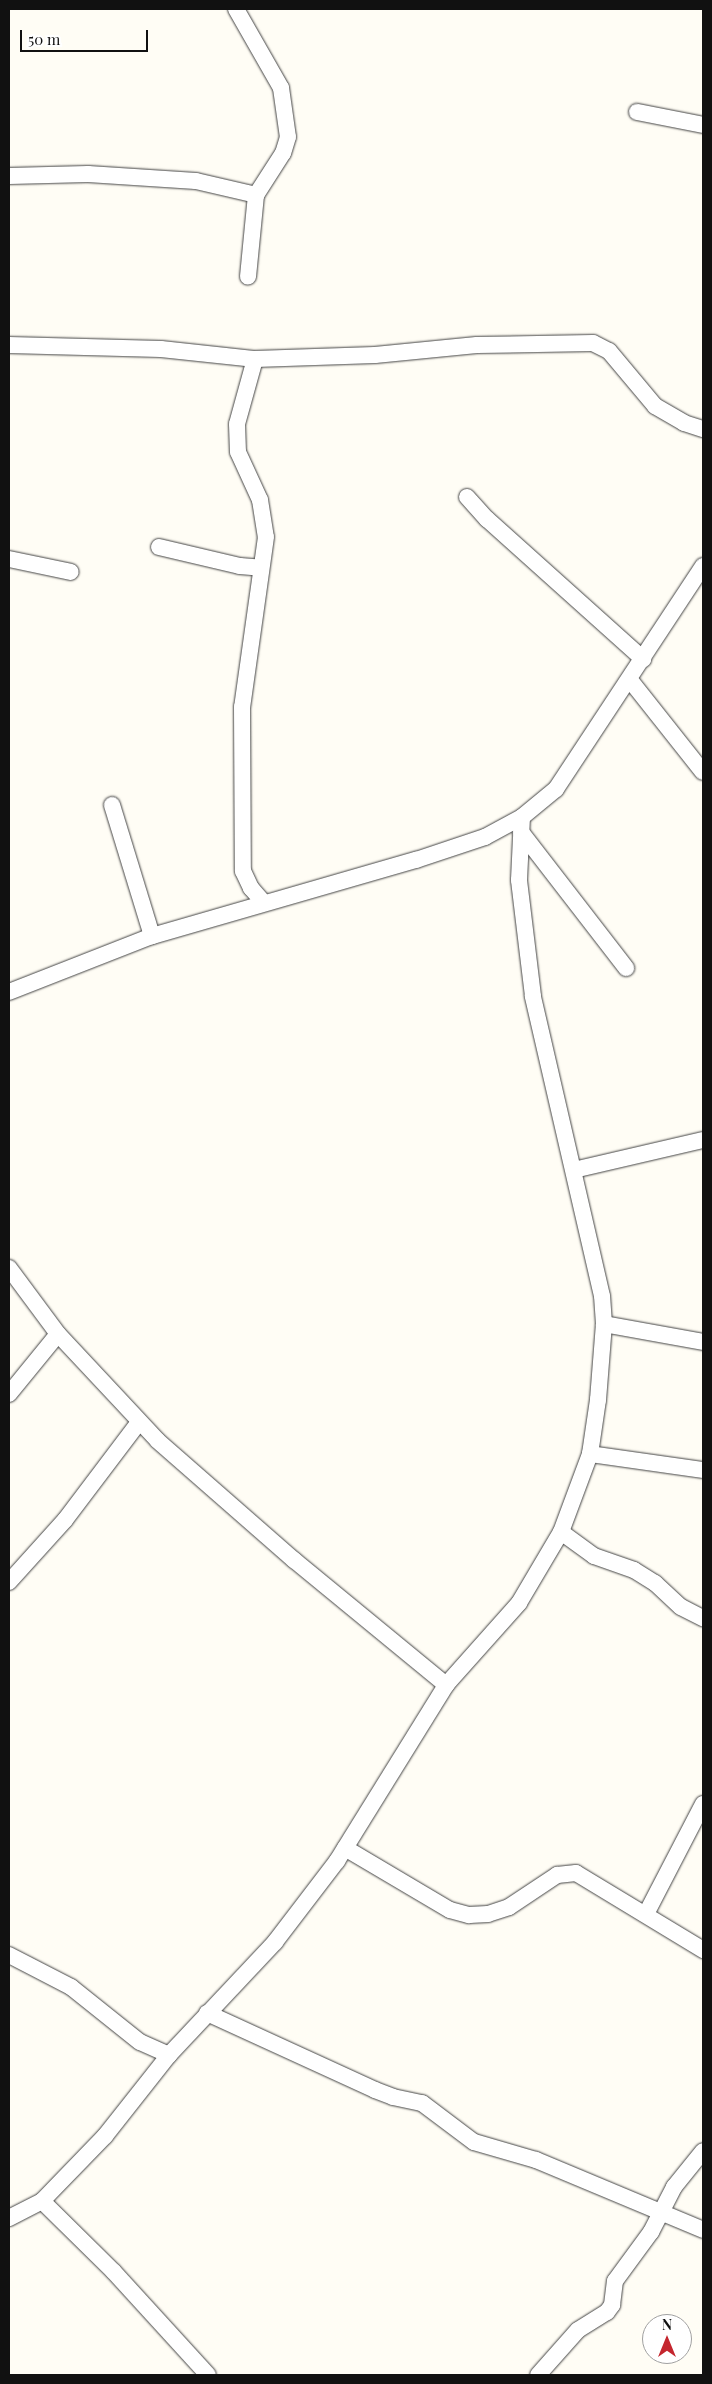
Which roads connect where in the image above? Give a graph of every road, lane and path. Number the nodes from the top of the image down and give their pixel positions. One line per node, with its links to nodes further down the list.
1 (236, 9): 5 (street)
2 (637, 112): 3 (street)
3 (703, 125)
4 (9, 176): 5 (street)
5 (256, 195): 6 (street)
6 (248, 277)
7 (9, 346): 8 (street)
8 (255, 359): 9 (street); 14 (street)
9 (703, 429)
10 (467, 497): 16 (street)
11 (159, 547): 14 (street)
12 (9, 559): 15 (street)
13 (703, 566): 16 (street)
14 (261, 568): 21 (street)
15 (71, 572)
16 (644, 659): 17 (street)
17 (630, 680): 18 (street); 20 (street)
18 (703, 772)
19 (112, 805): 22 (street)
20 (521, 825): 21 (street); 23 (street); 26 (street)
21 (264, 903): 22 (street)
22 (152, 936): 24 (street)
23 (626, 968)
24 (9, 992)
25 (703, 1140): 26 (street)
26 (574, 1170): 28 (street)
27 (9, 1268): 29 (street)
28 (604, 1324): 30 (street); 33 (street)
29 (58, 1334): 31 (street); 32 (street)
30 (703, 1342)
31 (9, 1394)
32 (139, 1422): 36 (street); 38 (street)
33 (590, 1454): 34 (street); 35 (street)
34 (703, 1470)
35 (560, 1532): 37 (street); 38 (street)
36 (9, 1582)
37 (703, 1618)
38 (446, 1685): 40 (street)
39 (703, 1804): 41 (street)
40 (345, 1848): 41 (street); 44 (street)
41 (646, 1914): 42 (street)
42 (703, 1950)
43 (9, 1955): 45 (street)
44 (207, 2012): 45 (street); 48 (street)
45 (169, 2054): 47 (street)
46 (703, 2152): 48 (street)
47 (42, 2201): 49 (street); 51 (street)
48 (662, 2213): 50 (street); 52 (street)
49 (9, 2218)
50 (703, 2230)
51 (208, 2375)
52 (538, 2375)

